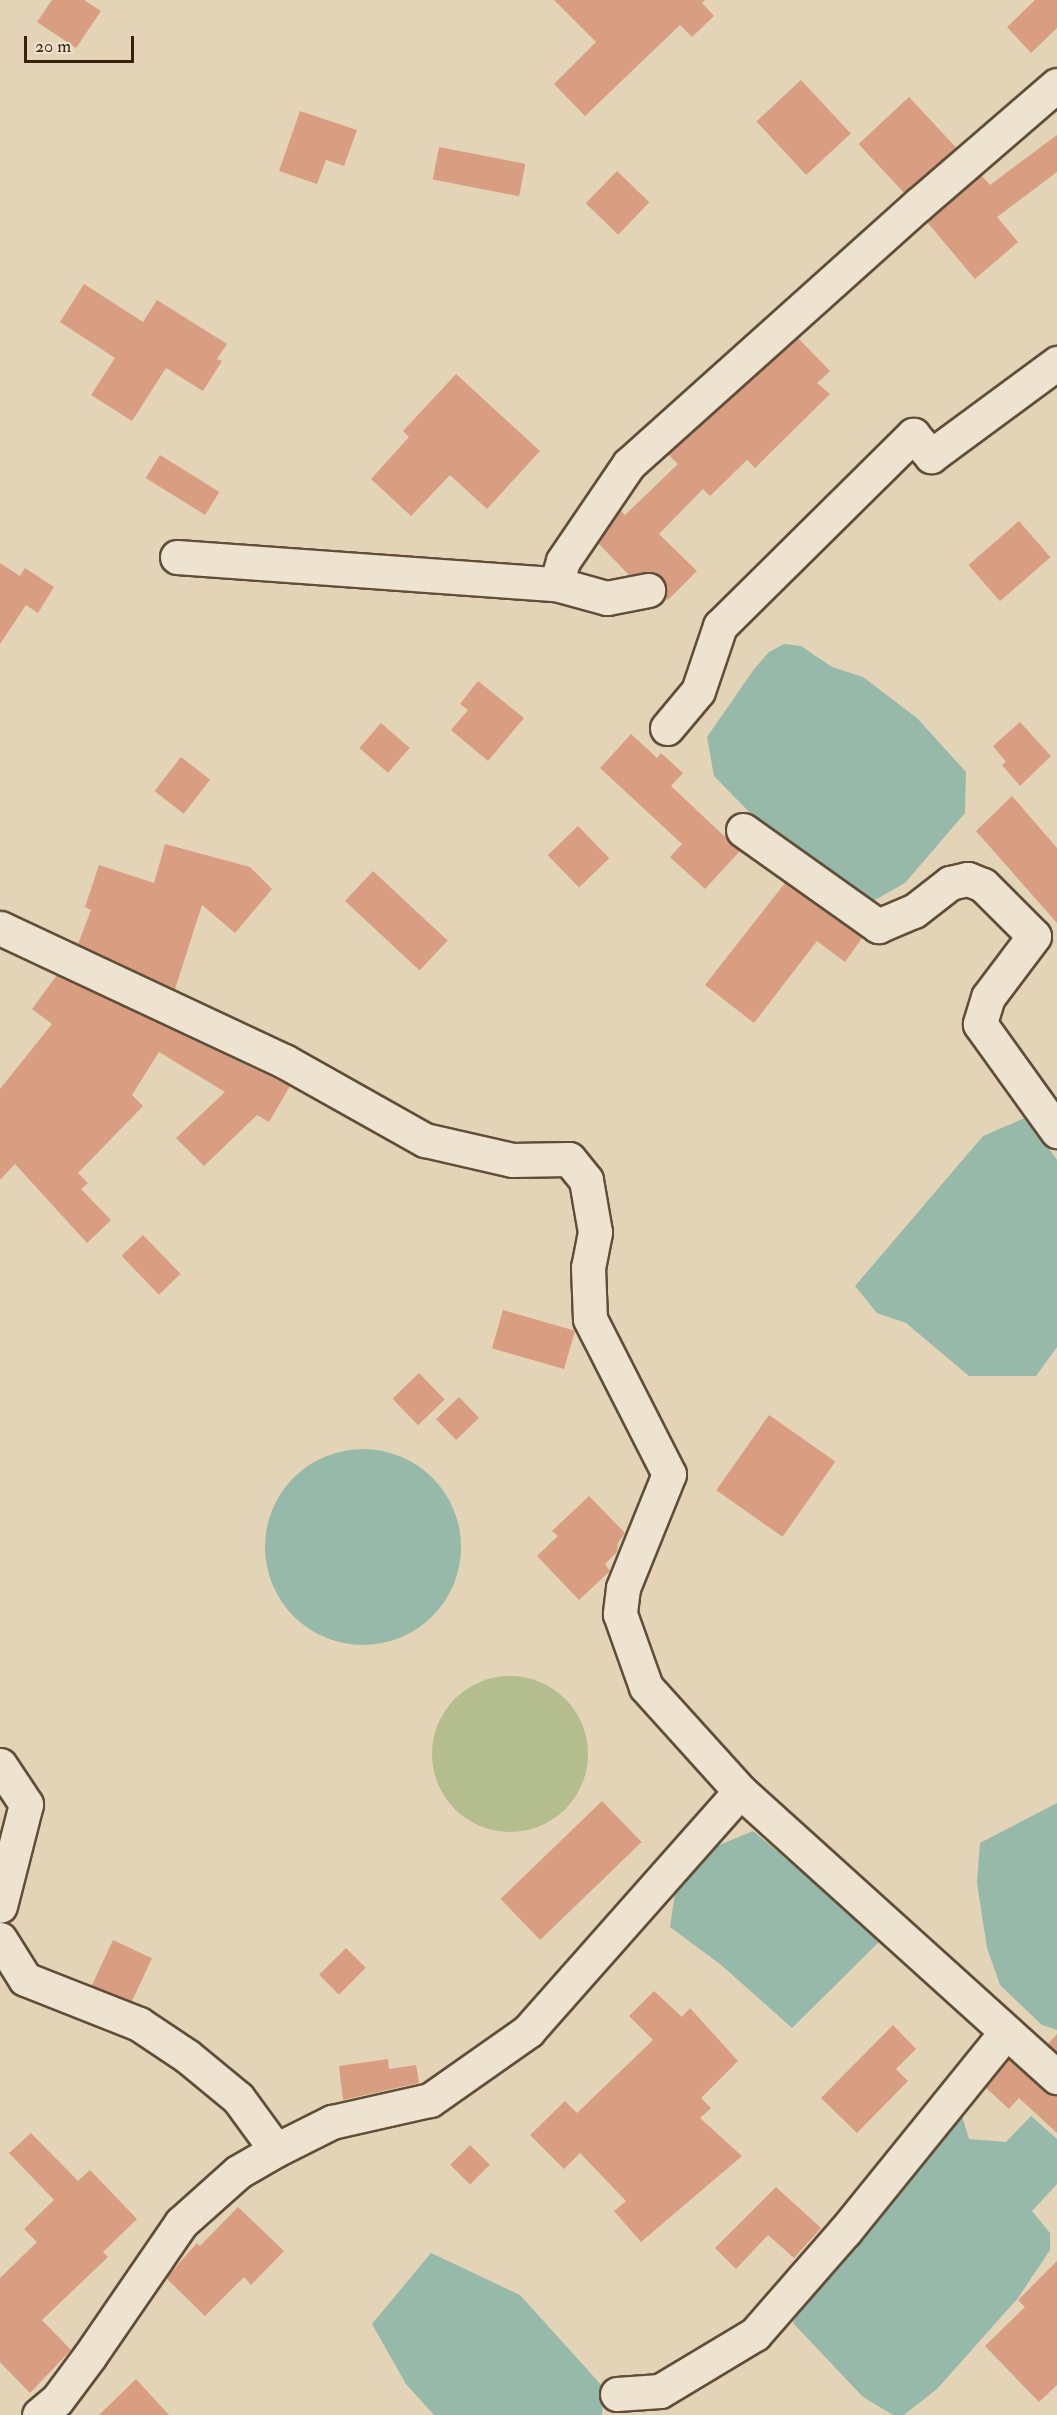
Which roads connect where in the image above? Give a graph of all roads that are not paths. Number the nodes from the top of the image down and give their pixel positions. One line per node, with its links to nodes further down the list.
1 (1057, 85): 4 (street)
2 (1057, 363): 6 (street)
3 (177, 557): 4 (street)
4 (556, 584): 5 (street)
5 (648, 590)
6 (667, 728)
7 (743, 830): 9 (street)
8 (0, 928): 12 (street)
9 (1046, 933): 10 (street)
10 (1057, 1131)
11 (0, 1765): 13 (street)
12 (740, 1791): 15 (street); 17 (street)
13 (0, 1905)
14 (0, 1939): 17 (street)
15 (1006, 2032): 16 (street); 18 (street)
16 (1057, 2077)
17 (276, 2150): 19 (street)
18 (617, 2394)
19 (39, 2415)

